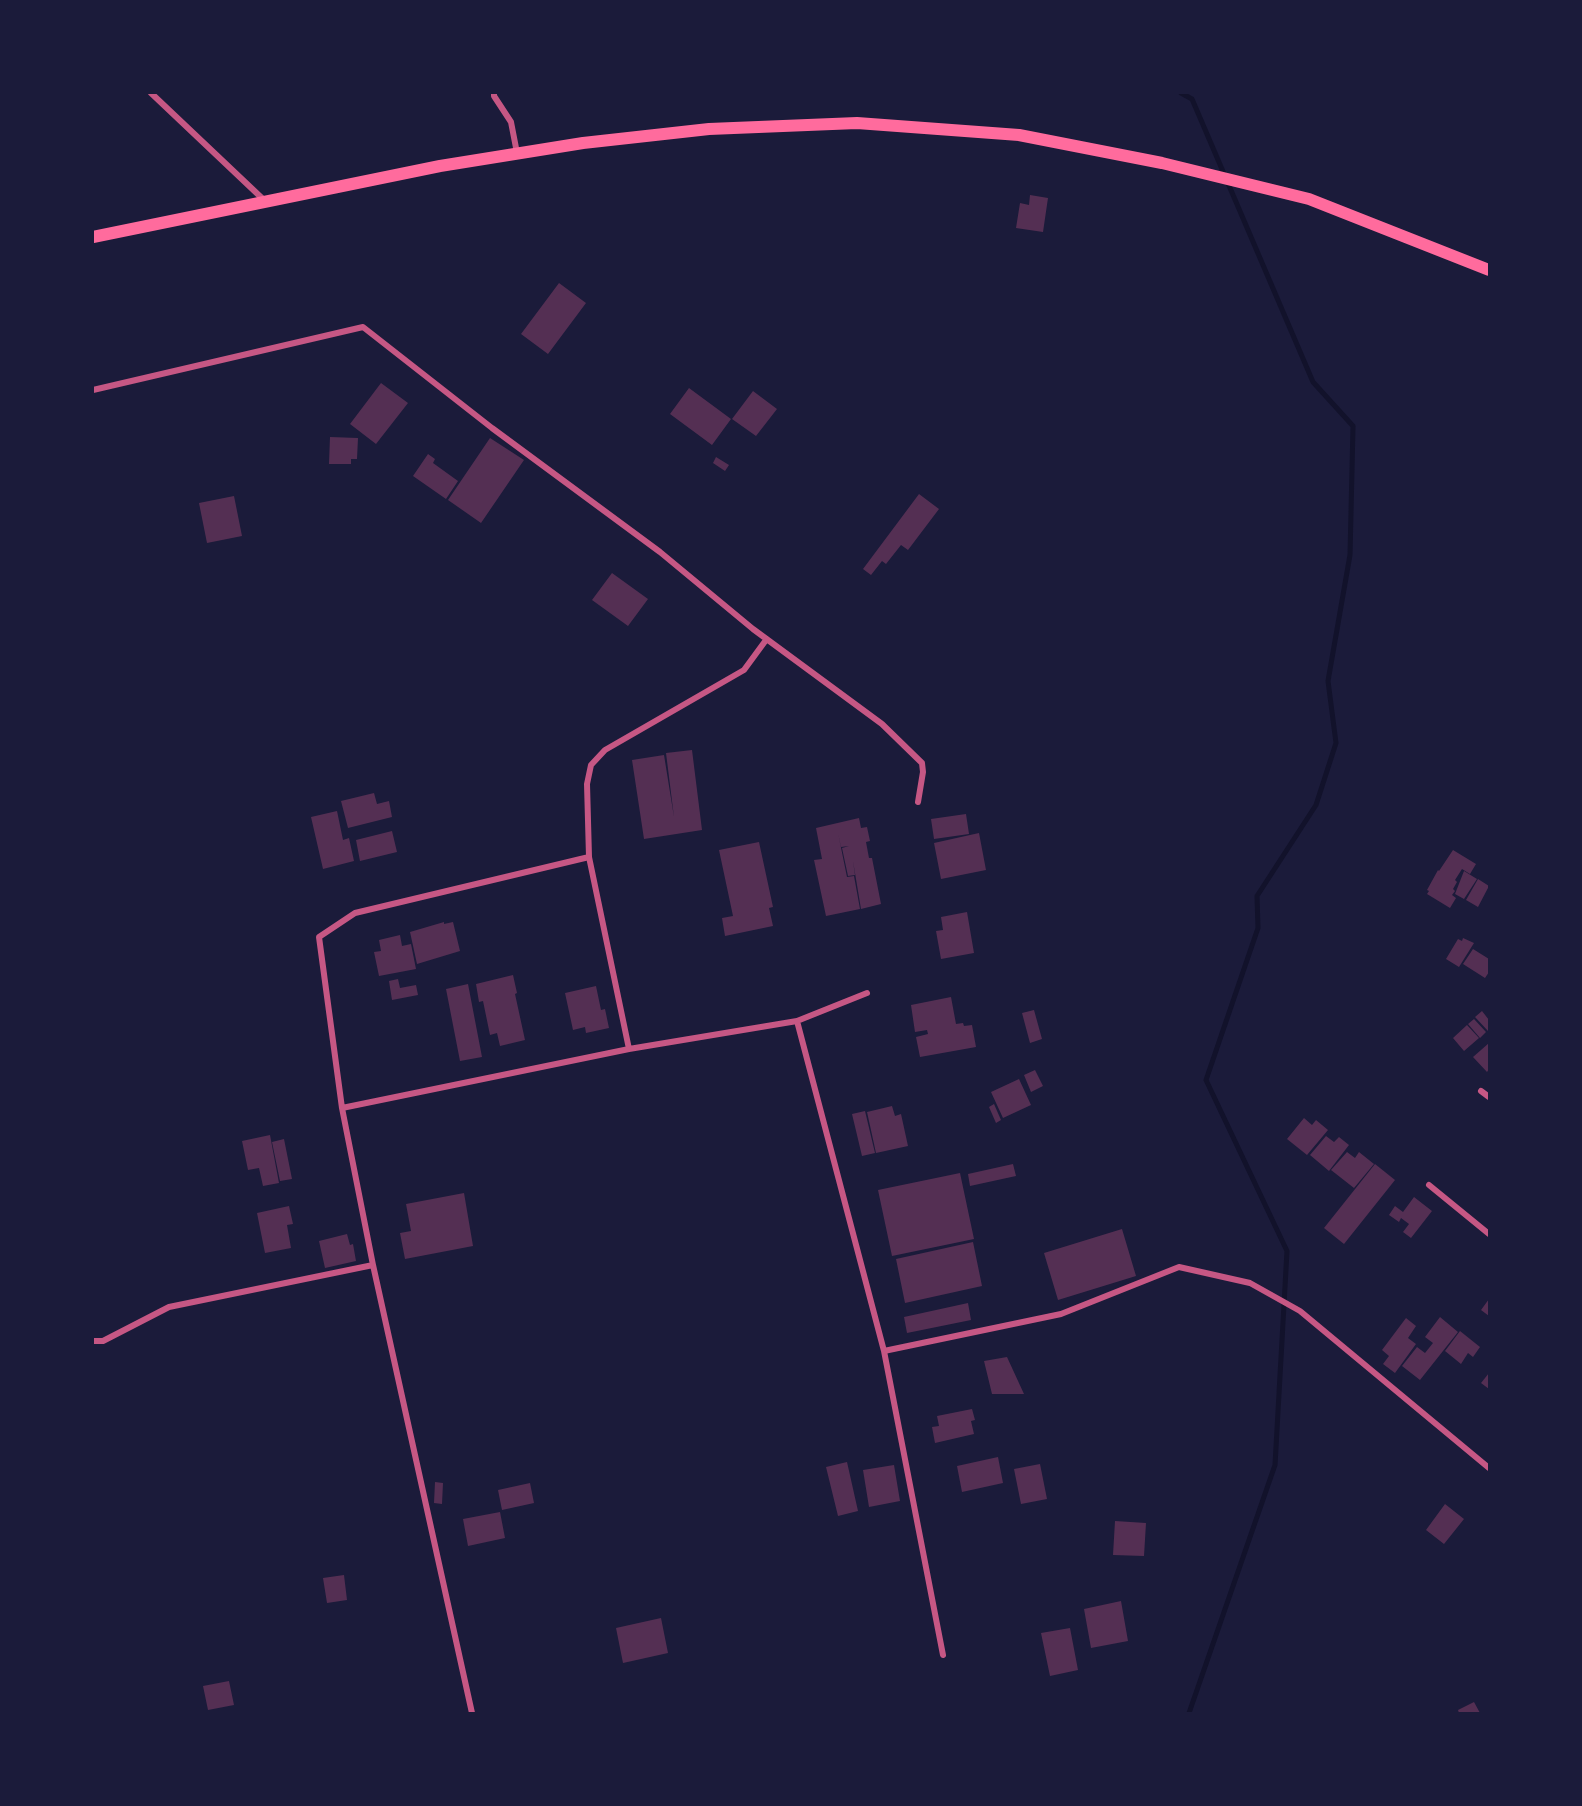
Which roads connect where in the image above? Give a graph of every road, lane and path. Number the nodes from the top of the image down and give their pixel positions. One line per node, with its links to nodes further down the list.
1 (152, 93): 4 (street)
2 (494, 93): 3 (street)
3 (518, 154): 4 (main road); 6 (main road)
4 (266, 201): 5 (main road)
5 (93, 237)
6 (1489, 270)
7 (93, 390): 8 (street)
8 (766, 640): 9 (street); 10 (street)
9 (918, 802)
10 (589, 856): 13 (street); 16 (street)
11 (867, 993): 12 (street)
12 (797, 1021): 13 (street); 21 (street)
13 (629, 1049): 16 (street)
14 (1481, 1091): 15 (street)
15 (1489, 1097)
16 (342, 1108): 19 (street)
17 (1429, 1185): 18 (street)
18 (1489, 1234)
19 (373, 1265): 20 (street); 24 (street)
20 (93, 1341)
21 (884, 1351): 22 (street); 23 (street)
22 (1489, 1468)
23 (944, 1655)
24 (472, 1713)

